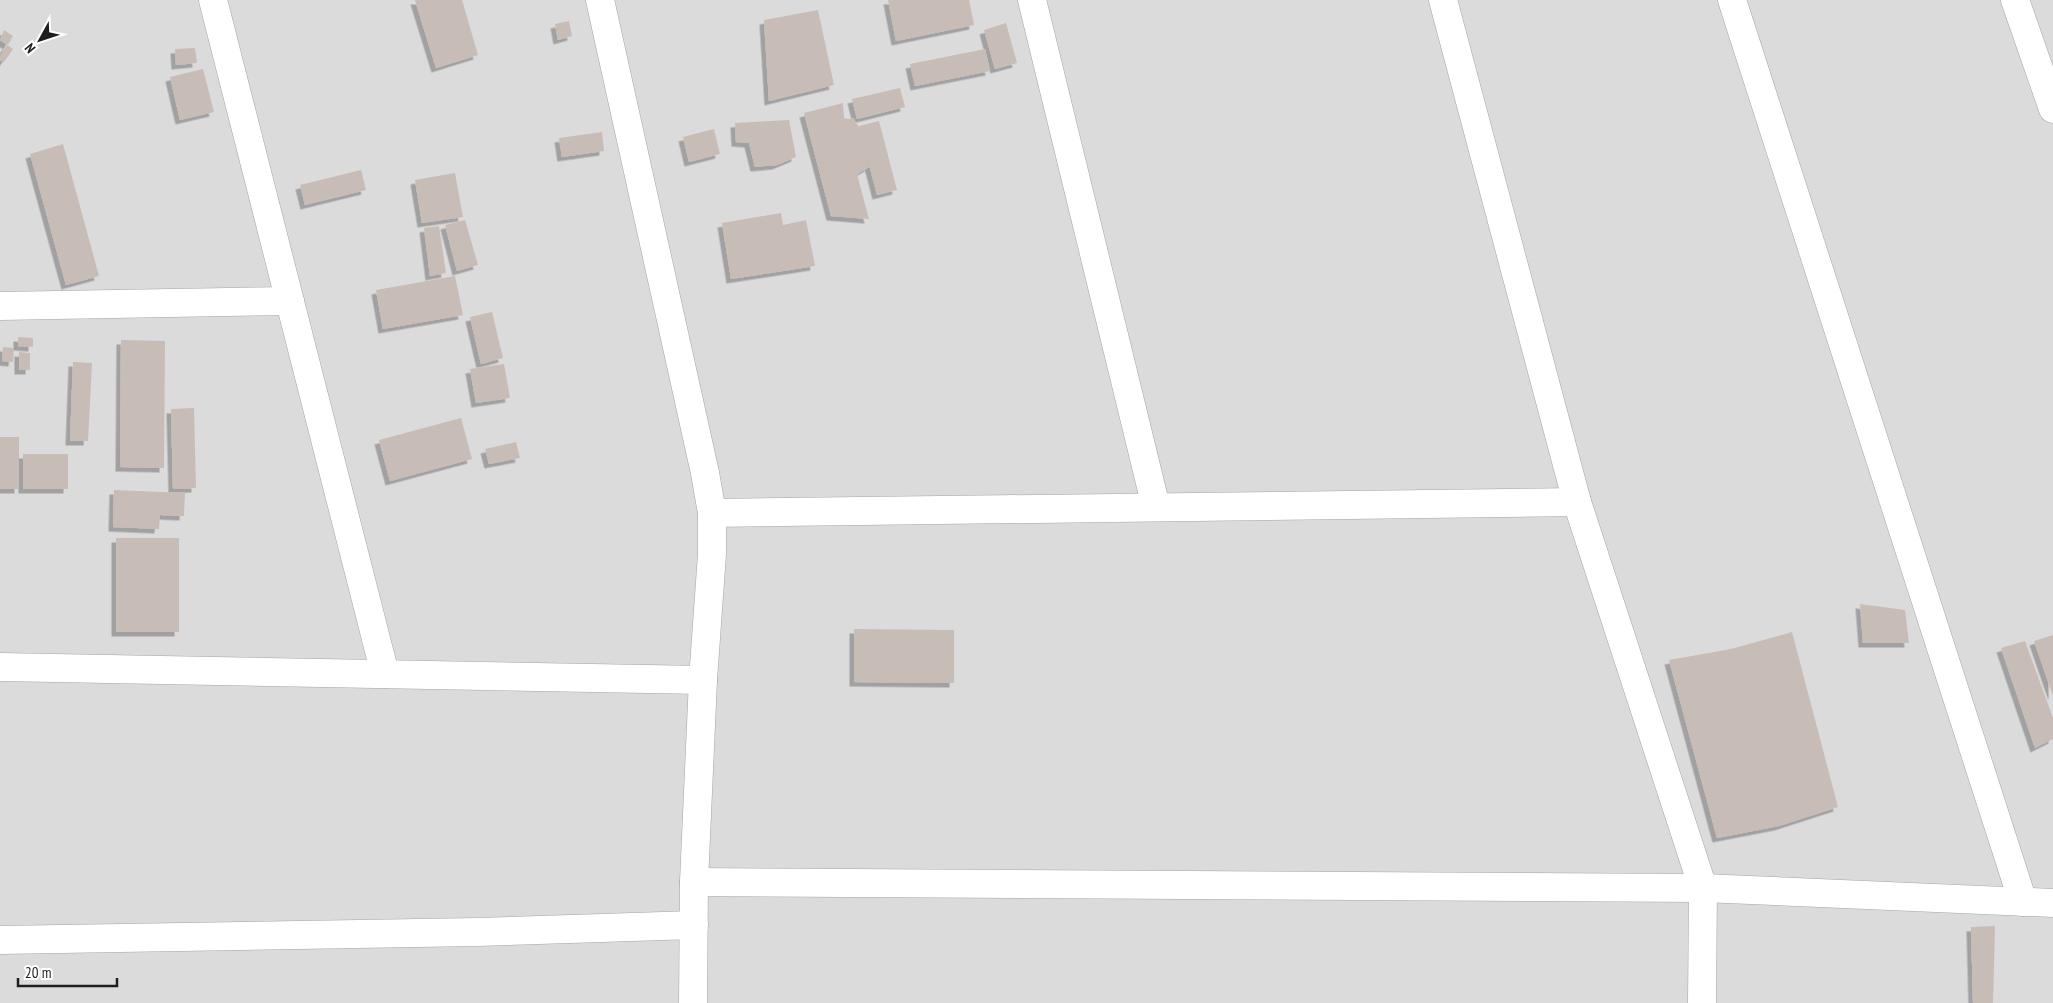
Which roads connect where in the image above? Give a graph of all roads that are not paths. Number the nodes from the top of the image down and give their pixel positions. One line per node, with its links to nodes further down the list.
1 (213, 0): 8 (street)
2 (600, 0): 12 (street)
3 (1032, 0): 11 (street)
4 (1443, 0): 10 (street)
5 (1732, 0): 18 (street)
6 (2015, 0): 7 (street)
7 (2053, 109)
8 (290, 301): 9 (street); 14 (street)
9 (0, 306)
10 (1577, 502): 11 (street); 17 (street)
11 (1156, 507): 12 (street)
12 (712, 513): 15 (street)
13 (0, 667): 14 (street)
14 (385, 674): 15 (street)
15 (703, 680): 16 (street)
16 (694, 882): 17 (street); 20 (street)
17 (1703, 888): 18 (street); 23 (street)
18 (2023, 902): 19 (street)
19 (2053, 903)
20 (694, 925): 21 (street); 22 (street)
21 (0, 940)
22 (694, 1003)
23 (1702, 1003)

